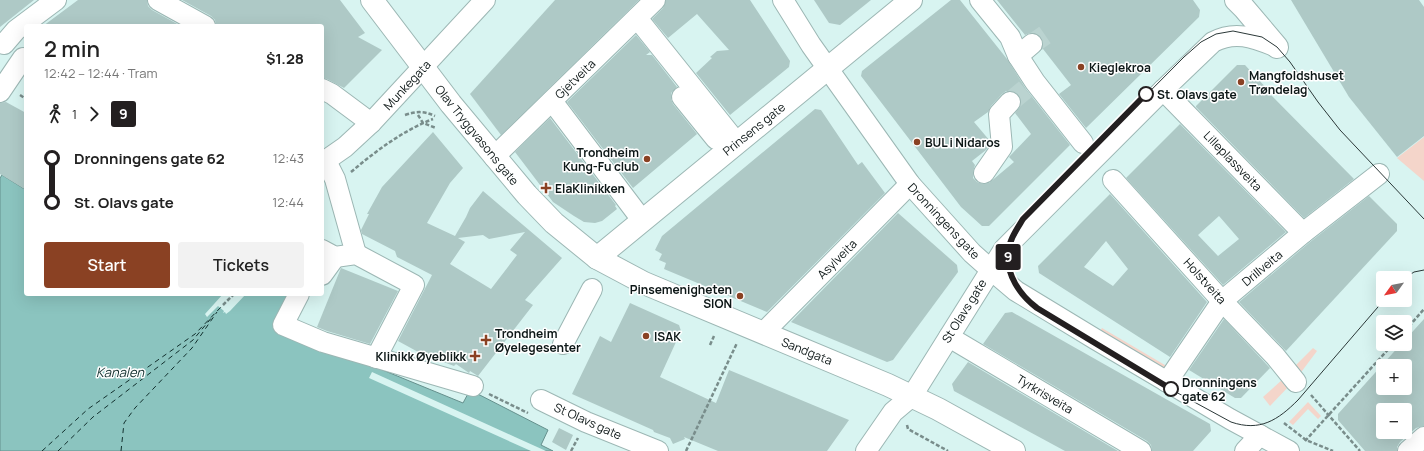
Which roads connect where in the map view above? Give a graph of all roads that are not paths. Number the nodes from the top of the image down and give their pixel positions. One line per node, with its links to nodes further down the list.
1 (56, 0): 13 (street)
2 (158, 0): 12 (street)
3 (372, 0): 16 (main road, Olav Tryggvasons gate)
4 (485, 0): 16 (street, Munkegata)
5 (655, 0): 11 (street, Gjetveita)
6 (783, 0): 17 (street, Dronningens gate)
7 (911, 0): 17 (main road, Prinsens gate)
8 (980, 0): 25 (street)
9 (1236, 0): 14 (main road)
10 (1257, 0): 14 (main road)
11 (637, 18): 22 (street, Gjetveita); 26 (street)
12 (201, 24)
13 (2, 43): 15 (street)
14 (1277, 48): 19 (street, St Olavs gate)
15 (24, 59): 20 (street)
16 (423, 68): 24 (street, Munkegata); 27 (main road, Olav Tryggvasons gate)
17 (828, 68): 26 (main road, Prinsens gate); 32 (street, Dronningens gate)
18 (324, 90): 24 (street)
19 (1163, 90): 34 (street, Lilleplassveita); 39 (street, St Olavs gate)
20 (0, 92)
21 (682, 97): 26 (street)
22 (552, 101): 27 (street, Gjetveita); 33 (street)
23 (1010, 102): 29 (street)
24 (371, 123): 28 (street, Munkegata)
25 (1082, 143)
26 (731, 147): 33 (main road, Prinsens gate)
27 (494, 157): 37 (main road, Olav Tryggvasons gate)
28 (327, 166): 36 (street)
29 (984, 173)
30 (1378, 174): 34 (street, Drillveita)
31 (1113, 180): 42 (street, Holstveita)
32 (910, 184): 39 (street, Dronningens gate); 43 (street, Asylveita)
33 (642, 220): 37 (main road, Prinsens gate)
34 (1303, 233): 42 (street, Drillveita)
35 (329, 253): 36 (street); 38 (street)
36 (356, 254): 46 (street)
37 (597, 258): 43 (main road, Sandgata)
38 (324, 269)
39 (990, 270): 44 (street, St Olavs gate); 47 (street, Dronningens gate)
40 (592, 290): 45 (street)
41 (298, 296): 46 (street)
42 (1222, 301): 47 (street, Drillveita); 49 (street, Holstveita)
43 (754, 329): 50 (main road, Sandgata)
44 (949, 336): 50 (street, St Olavs gate); 58 (street, Tyrkrisveita)
45 (563, 344)
46 (376, 358): 48 (street)
47 (1167, 382): 52 (street, Dronningens gate)
48 (473, 386)
49 (1303, 389)
50 (912, 396): 56 (street, St Olavs gate); 57 (main road, Sandgata)
51 (541, 400): 55 (street, St Olavs gate)
52 (1260, 435): 54 (street, Dronningens gate); 59 (street)
53 (1424, 437): 60 (street)
54 (1296, 447)
55 (658, 451)
56 (866, 451)
57 (1014, 451)
58 (1141, 451)
59 (1245, 451)
60 (1408, 451)

